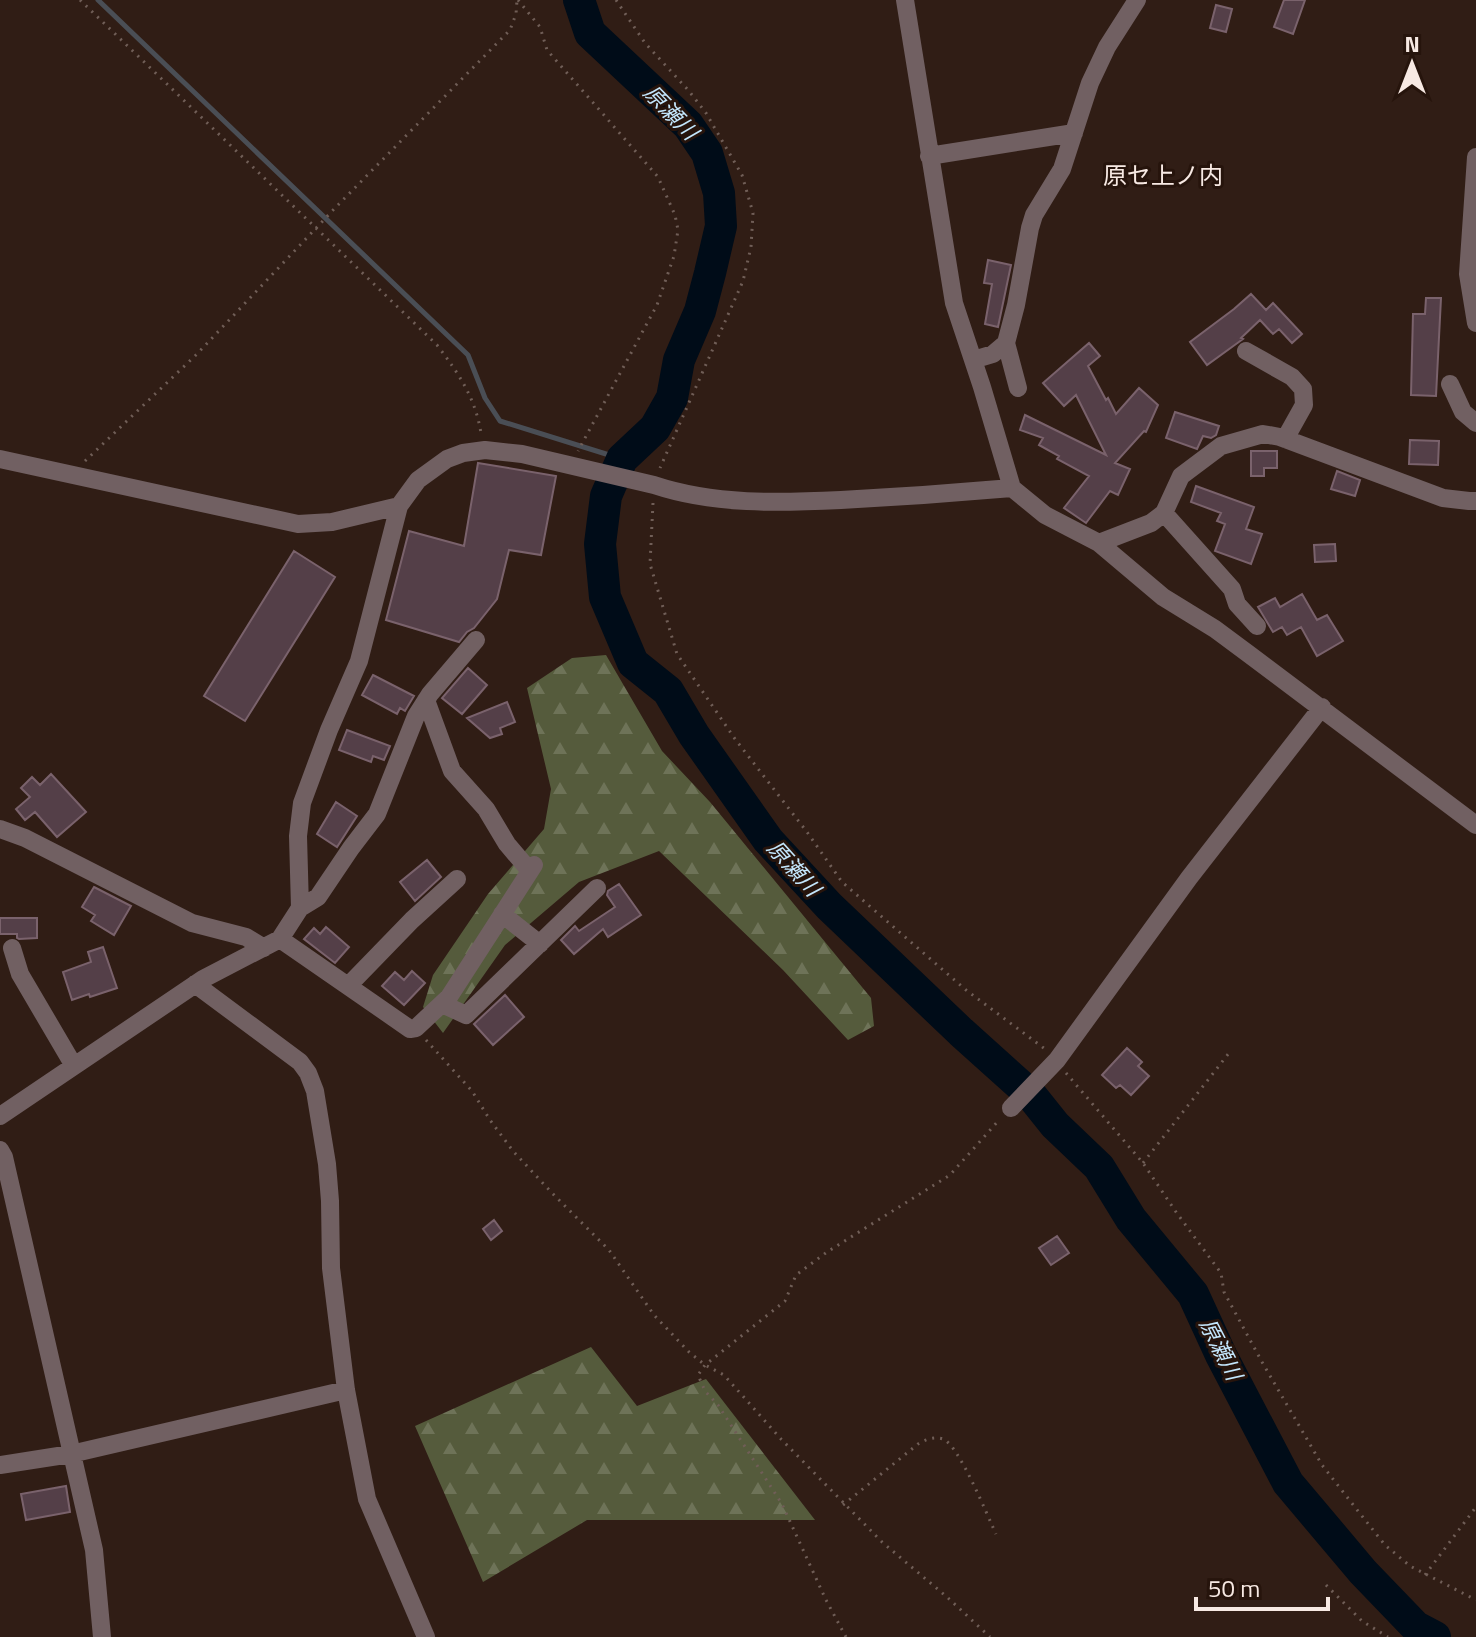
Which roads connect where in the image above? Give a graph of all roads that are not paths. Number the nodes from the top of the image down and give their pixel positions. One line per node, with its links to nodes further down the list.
1 (905, 0): 4 (street)
2 (1137, 0): 3 (street)
3 (1074, 133): 4 (street); 7 (street)
4 (929, 156): 9 (street)
5 (1476, 157): 6 (street)
6 (1476, 323)
7 (1006, 343): 9 (street); 11 (street)
8 (1246, 351): 13 (street)
9 (973, 360): 15 (street)
10 (1450, 384): 12 (street)
11 (1018, 388)
12 (1476, 423)
13 (1285, 439): 16 (street); 18 (street)
14 (0, 459): 17 (street)
15 (1012, 488): 17 (street); 19 (street)
16 (1476, 501)
17 (399, 506): 30 (street)
18 (1164, 513): 19 (street); 20 (street)
19 (1099, 543): 22 (street)
20 (1237, 604): 21 (street); 22 (street)
21 (1257, 626)
22 (1215, 629): 25 (street)
23 (476, 640): 24 (street)
24 (426, 700): 30 (street); 31 (street)
25 (1322, 707): 26 (street); 39 (street)
26 (1476, 825)
27 (0, 829): 32 (street)
28 (457, 879): 36 (street)
29 (597, 888): 33 (street)
30 (300, 908): 32 (street)
31 (502, 914): 33 (street); 37 (street)
32 (272, 943): 35 (street); 36 (street)
33 (540, 944): 37 (street)
34 (12, 948): 38 (street)
35 (195, 984): 38 (street); 42 (street)
36 (348, 986): 37 (street)
37 (442, 1004)
38 (74, 1066): 40 (street)
39 (1011, 1108)
40 (0, 1116)
41 (0, 1150): 43 (street)
42 (346, 1390): 43 (street); 46 (street)
43 (71, 1454): 44 (street); 45 (street)
44 (0, 1465)
45 (102, 1637)
46 (426, 1637)

